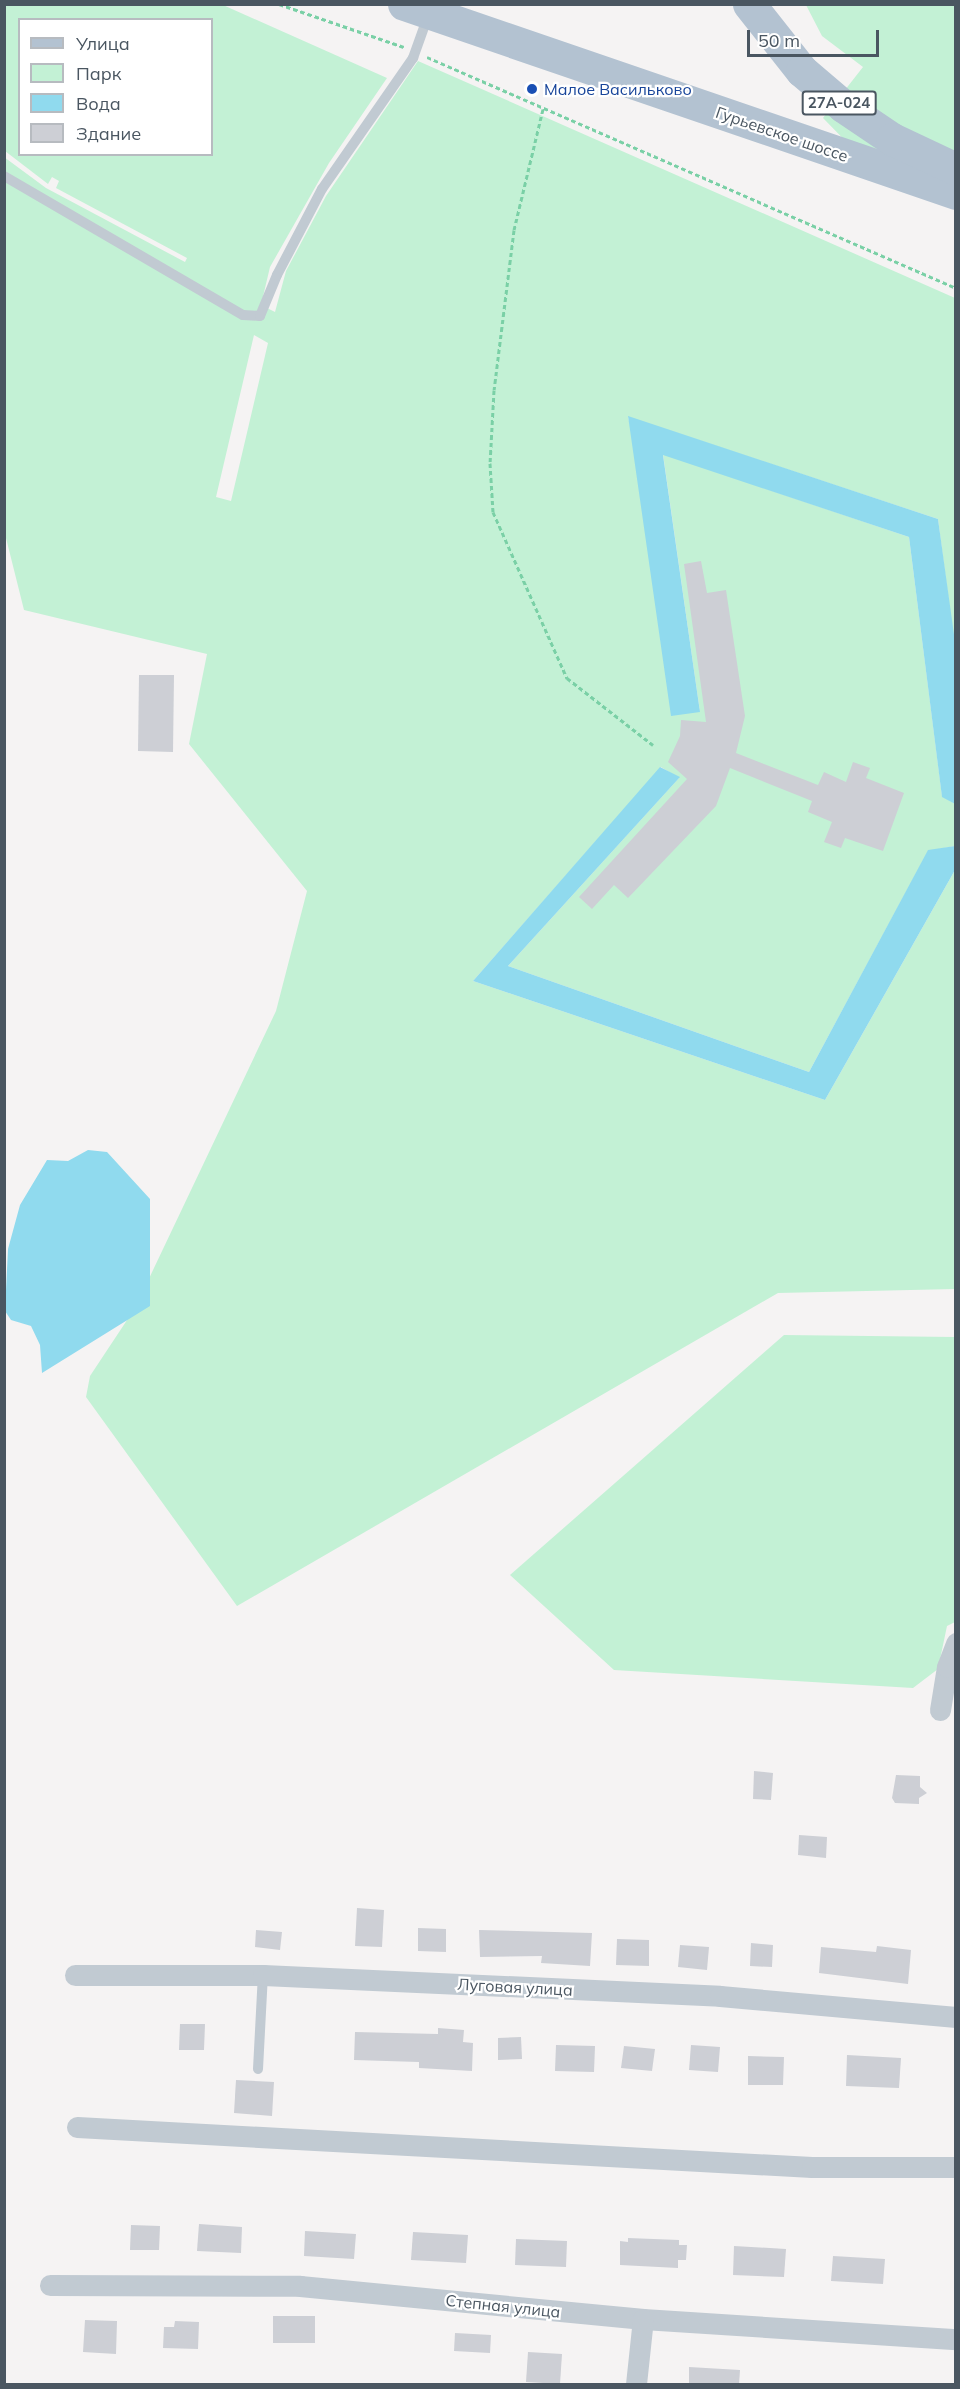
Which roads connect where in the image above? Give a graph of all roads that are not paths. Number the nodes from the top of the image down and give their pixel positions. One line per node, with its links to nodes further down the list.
1 (749, 4): 3 (main road, 27А-024)
2 (417, 9): 4 (lane); 5 (main road, Гурьевское шоссе / 27А-024)
3 (956, 169)
4 (4, 176)
5 (956, 193)
6 (956, 1643): 7 (street)
7 (940, 1710)
8 (75, 1975): 9 (street, Луговая улица)
9 (263, 1975): 10 (street, Луговая улица); 11 (lane)
10 (956, 2017)
11 (258, 2069)
12 (77, 2127): 13 (street)
13 (956, 2167)
14 (50, 2285): 15 (street, Степная улица)
15 (643, 2319): 16 (street, Степная улица); 17 (street)
16 (956, 2339)
17 (636, 2385)

